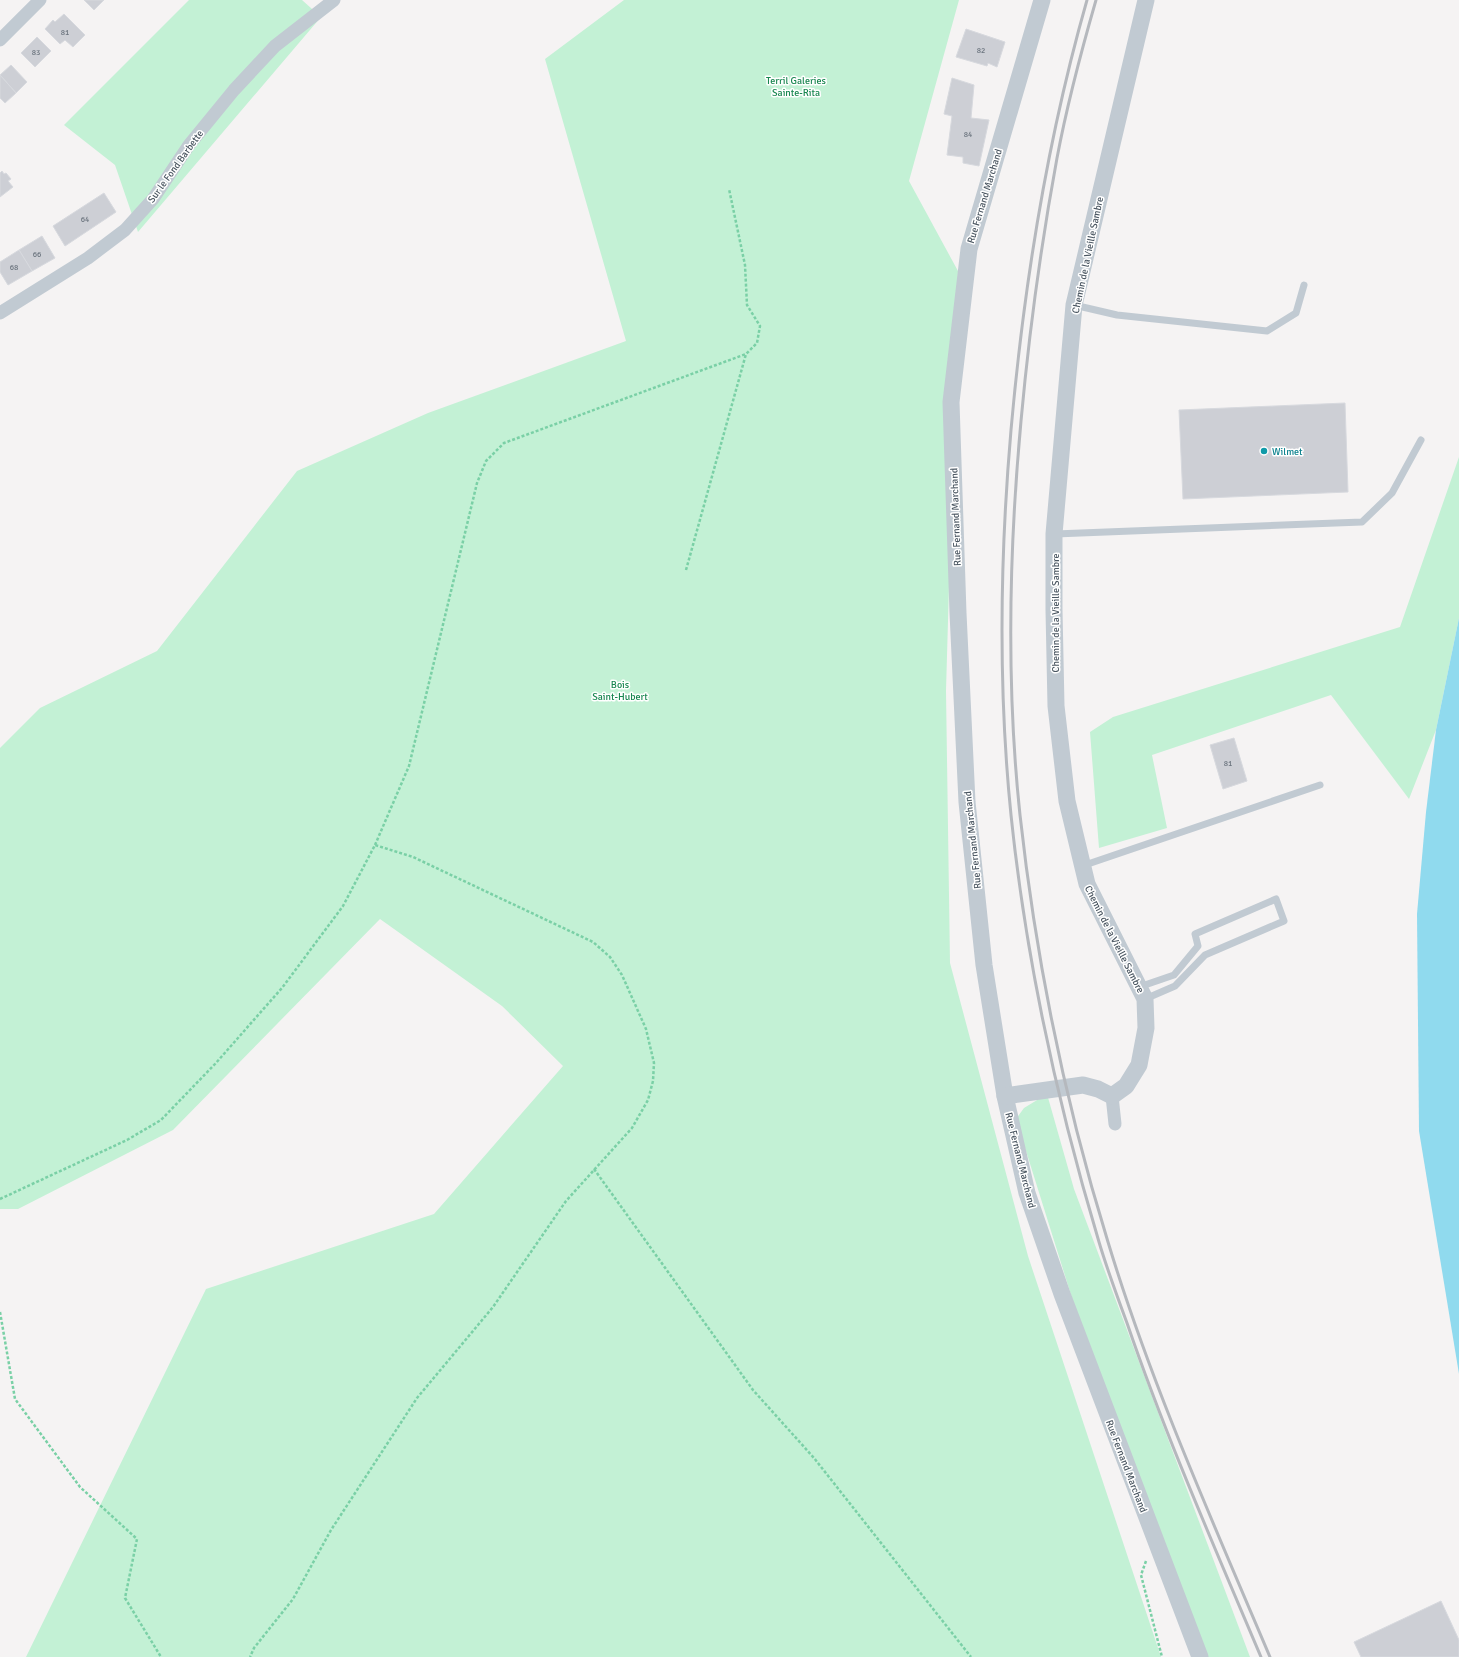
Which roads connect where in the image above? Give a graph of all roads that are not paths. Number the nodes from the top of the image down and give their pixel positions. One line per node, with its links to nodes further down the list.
1 (40, 0): 5 (street)
2 (334, 0): 8 (street, Sur le Fond Barbette)
3 (1042, 0): 14 (street, Rue Fernand Marchand)
4 (1146, 0): 7 (street, Chemin de la Vieille Sambre)
5 (0, 40)
6 (1304, 285): 7 (lane)
7 (1074, 305): 10 (street, Chemin de la Vieille Sambre)
8 (0, 314)
9 (1421, 440): 10 (lane)
10 (1054, 534): 12 (street, Chemin de la Vieille Sambre)
11 (1320, 785): 12 (lane)
12 (1082, 866): 13 (street, Chemin de la Vieille Sambre)
13 (1142, 993): 13 (lane); 15 (street, Chemin de la Vieille Sambre)
14 (1005, 1096): 15 (street); 17 (street, Rue Fernand Marchand)
15 (1112, 1096): 16 (street)
16 (1115, 1124)
17 (1200, 1657)

